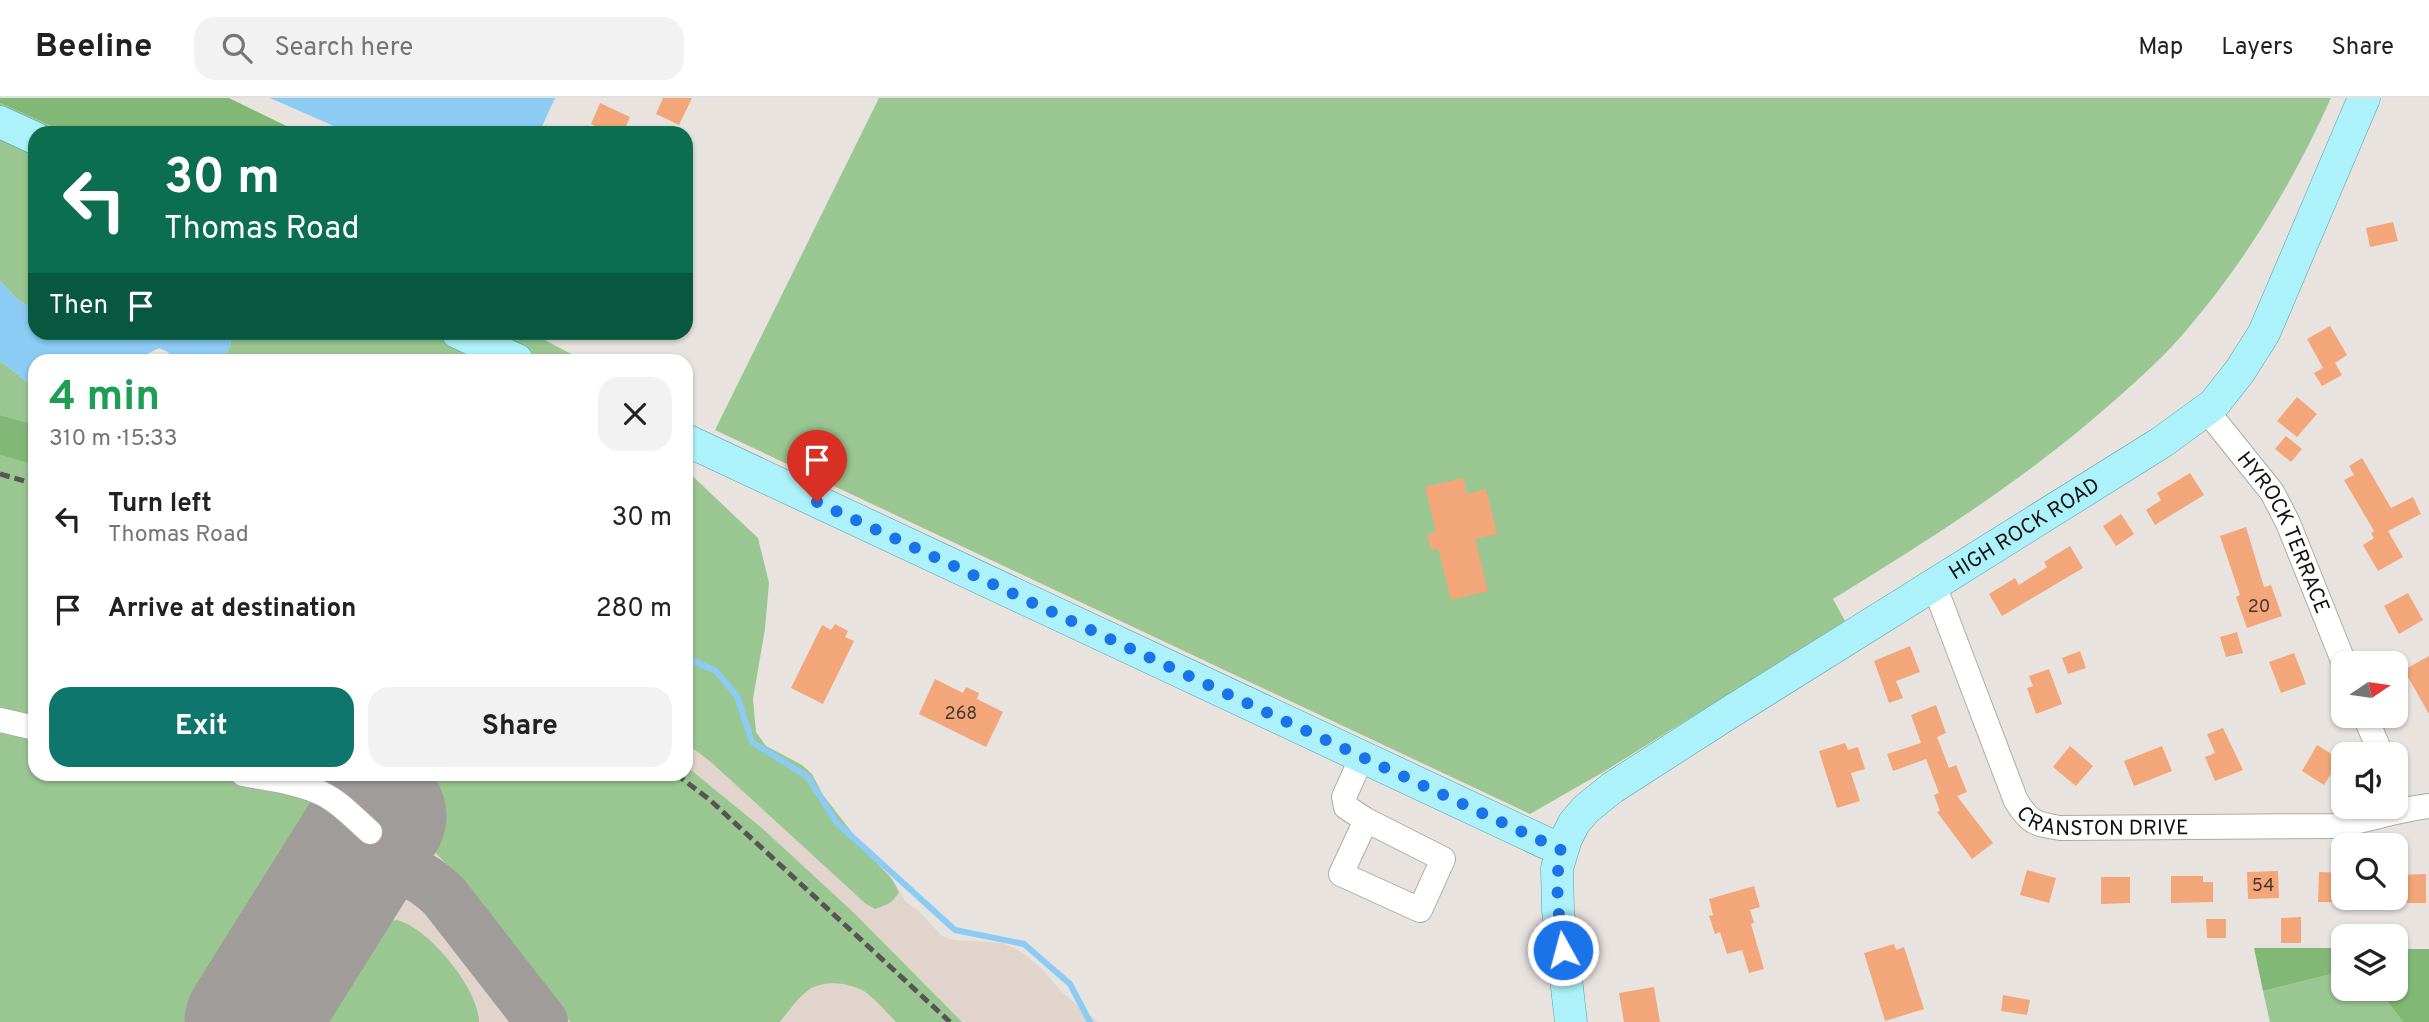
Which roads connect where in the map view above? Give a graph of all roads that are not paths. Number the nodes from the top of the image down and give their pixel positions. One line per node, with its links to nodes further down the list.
1 (2364, 98): 6 (main road, HIGH ROCK ROAD)
2 (0, 122): 3 (main road)
3 (28, 135)
4 (474, 340): 5 (main road)
5 (504, 354)
6 (2207, 411): 8 (main road, HIGH ROCK ROAD); 9 (street, HYROCK TERRACE)
7 (693, 443): 12 (main road)
8 (1934, 585): 16 (street, CRANSTON DRIVE); 19 (main road, HIGH ROCK ROAD)
9 (2339, 651)
10 (0, 720): 11 (street)
11 (28, 726)
12 (1362, 757): 17 (street); 19 (main road)
13 (280, 781): 18 (street)
14 (2408, 802): 15 (street, CRANSTON DRIVE)
15 (2429, 806)
16 (2367, 819)
17 (1366, 820)
18 (370, 832)
19 (1561, 850): 20 (main road)
20 (1571, 1022)

